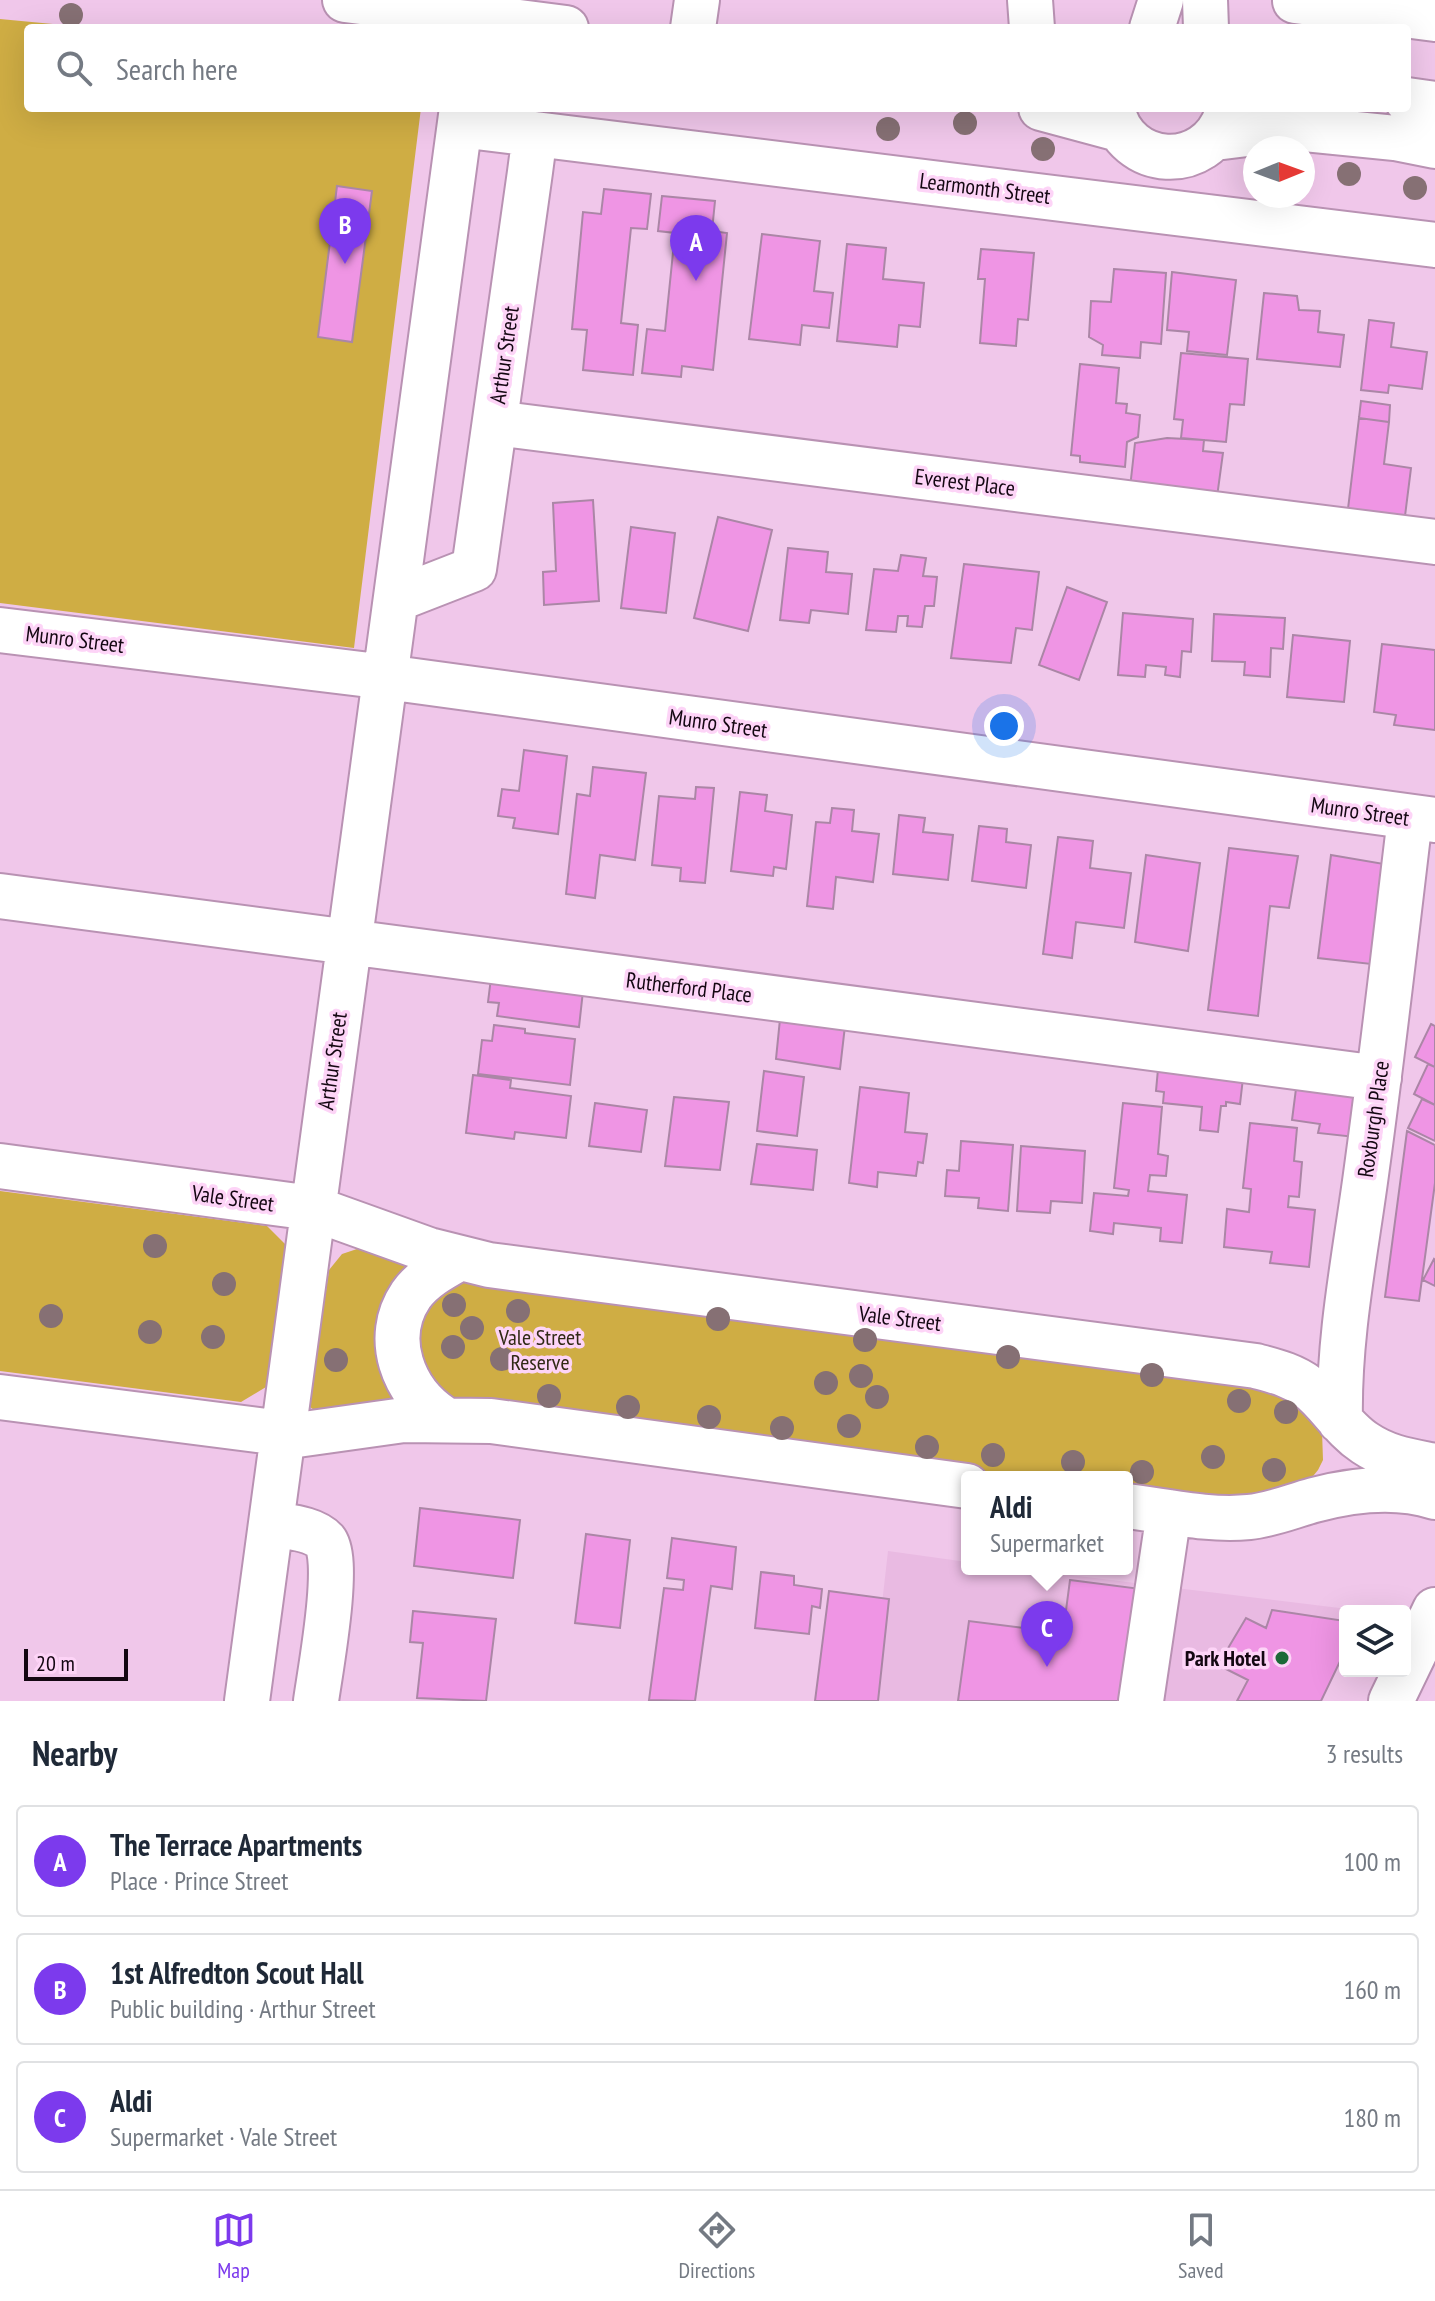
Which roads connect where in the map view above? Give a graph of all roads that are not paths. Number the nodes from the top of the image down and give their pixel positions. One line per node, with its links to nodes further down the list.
1 (345, 0): 9 (street)
2 (697, 0): 11 (street)
3 (1030, 0): 12 (street)
4 (1161, 0): 13 (street)
5 (1205, 0): 14 (street)
6 (1295, 1): 7 (street)
7 (1380, 12): 8 (street); 15 (street)
8 (1435, 19)
9 (472, 22): 10 (street)
10 (503, 24)
11 (694, 24)
12 (1032, 24)
13 (1153, 24)
14 (1206, 24)
15 (1333, 24)
16 (1411, 101): 17 (street)
17 (1435, 104)
18 (1071, 112): 20 (street)
19 (461, 116): 22 (street, Arthur Street); 27 (street, Arthur Street)
20 (1116, 118): 21 (street)
21 (1222, 123): 23 (street)
22 (535, 134): 24 (street, Learmonth Street); 25 (street, Arthur Street)
23 (1435, 146)
24 (1435, 245)
25 (495, 423): 26 (street, Everest Place); 27 (street, Arthur Street)
26 (1435, 542)
27 (397, 599): 29 (street, Arthur Street)
28 (0, 630): 29 (street, Munro Street)
29 (386, 677): 30 (street, Munro Street); 32 (street, Arthur Street)
30 (1422, 819): 33 (street, Roxburgh Place)
31 (0, 896): 32 (street, Rutherford Place)
32 (349, 942): 33 (street, Rutherford Place); 35 (street, Arthur Street)
33 (1379, 1078): 38 (street, Roxburgh Place)
34 (0, 1166): 35 (street, Vale Street)
35 (312, 1208): 36 (street, Vale Street); 40 (street, Arthur Street)
36 (460, 1258): 38 (street, Vale Street); 39 (street)
37 (0, 1397): 40 (street)
38 (1333, 1414): 41 (street, Vale Street); 44 (street)
39 (443, 1418): 40 (street); 42 (street)
40 (283, 1434): 46 (street, Arthur Street)
41 (1435, 1466)
42 (961, 1485)
43 (1435, 1497): 44 (street)
44 (1315, 1500): 45 (street)
45 (1148, 1509): 51 (street)
46 (272, 1524): 49 (street, Arthur Street); 50 (street)
47 (1435, 1610): 48 (street)
48 (1424, 1653): 52 (street)
49 (247, 1701)
50 (316, 1701)
51 (1141, 1701)
52 (1391, 1701)

